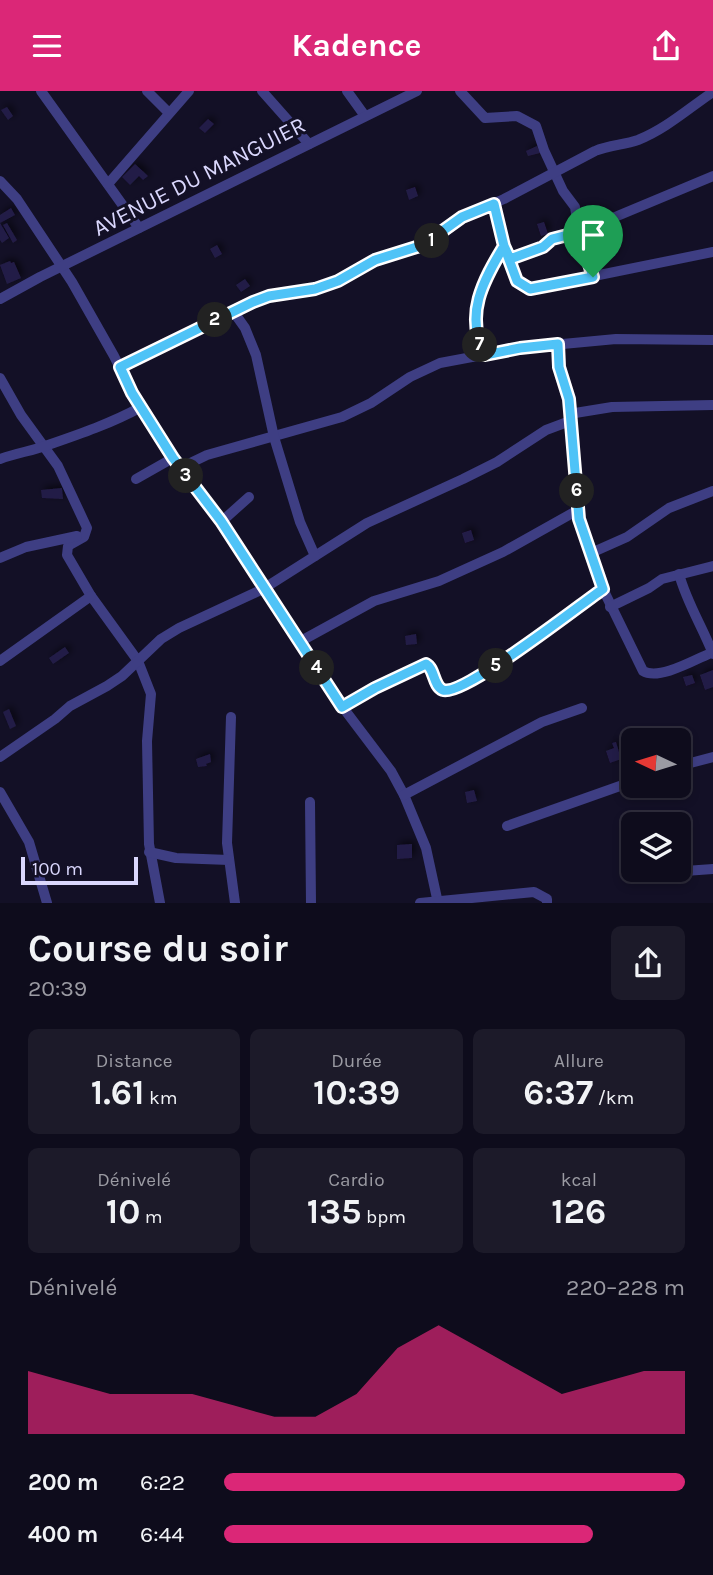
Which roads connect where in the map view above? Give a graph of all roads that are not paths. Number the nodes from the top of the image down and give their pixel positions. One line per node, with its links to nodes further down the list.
1 (41, 91): 15 (street)
2 (147, 91): 9 (street)
3 (189, 91): 9 (street)
4 (262, 91): 11 (street)
5 (347, 91): 10 (street)
6 (417, 91): 10 (street, AVENUE DU MANGUIER)
7 (460, 91): 12 (street)
8 (713, 92): 12 (street)
9 (169, 113): 15 (street)
10 (365, 115): 11 (street, AVENUE DU MANGUIER)
11 (309, 144): 17 (street, AVENUE DU MANGUIER)
12 (556, 172): 16 (street); 18 (street)
13 (713, 176): 18 (street)
14 (0, 181): 22 (street)
15 (108, 184): 17 (street)
16 (494, 204): 19 (street); 25 (street)
17 (139, 228): 22 (street, AVENUE DU MANGUIER)
18 (579, 232): 21 (street); 23 (street)
19 (504, 246): 21 (street); 28 (street)
20 (713, 252): 23 (street)
21 (510, 259): 23 (street)
22 (61, 269): 24 (street, AVENUE DU MANGUIER); 29 (street)
23 (593, 277)
24 (0, 299)
25 (233, 311): 29 (street); 34 (street)
26 (713, 340): 27 (street)
27 (558, 344): 28 (street); 33 (street)
28 (485, 355): 34 (street)
29 (120, 367): 32 (street)
30 (0, 379): 35 (street)
31 (713, 405): 33 (street)
32 (141, 407): 35 (street); 36 (street)
33 (569, 417): 42 (street); 46 (street)
34 (274, 437): 38 (street); 46 (street)
35 (44, 447): 37 (street); 44 (street)
36 (173, 458): 38 (street); 39 (street)
37 (0, 459)
38 (180, 468): 43 (street)
39 (136, 479)
40 (713, 491): 45 (street)
41 (248, 497): 43 (street)
42 (578, 510): 45 (street); 54 (street)
43 (221, 521): 50 (street)
44 (86, 534): 47 (street); 52 (street)
45 (590, 553): 51 (street)
46 (315, 556): 50 (street)
47 (0, 558)
48 (713, 566): 49 (street)
49 (679, 574): 53 (street); 55 (street)
50 (263, 589): 54 (street); 57 (street)
51 (603, 589): 53 (street); 58 (street)
52 (91, 596): 56 (street); 57 (street)
53 (610, 607): 55 (street)
54 (301, 641): 58 (street)
55 (713, 653)
56 (0, 661)
57 (138, 661): 61 (street); 69 (street)
58 (342, 707): 66 (street)
59 (582, 708): 66 (street)
60 (231, 717): 70 (street)
61 (0, 757)
62 (713, 757): 63 (street)
63 (691, 762)
64 (621, 786): 68 (street)
65 (0, 792): 74 (street)
66 (404, 795): 73 (street)
67 (310, 802): 77 (street)
68 (507, 826)
69 (149, 852): 70 (street); 75 (street)
70 (229, 860): 76 (street)
71 (713, 869): 72 (street)
72 (691, 871)
73 (438, 902): 78 (street); 79 (street)
74 (47, 903)
75 (160, 903)
76 (235, 903)
77 (311, 903)
78 (420, 903)
79 (547, 903)

